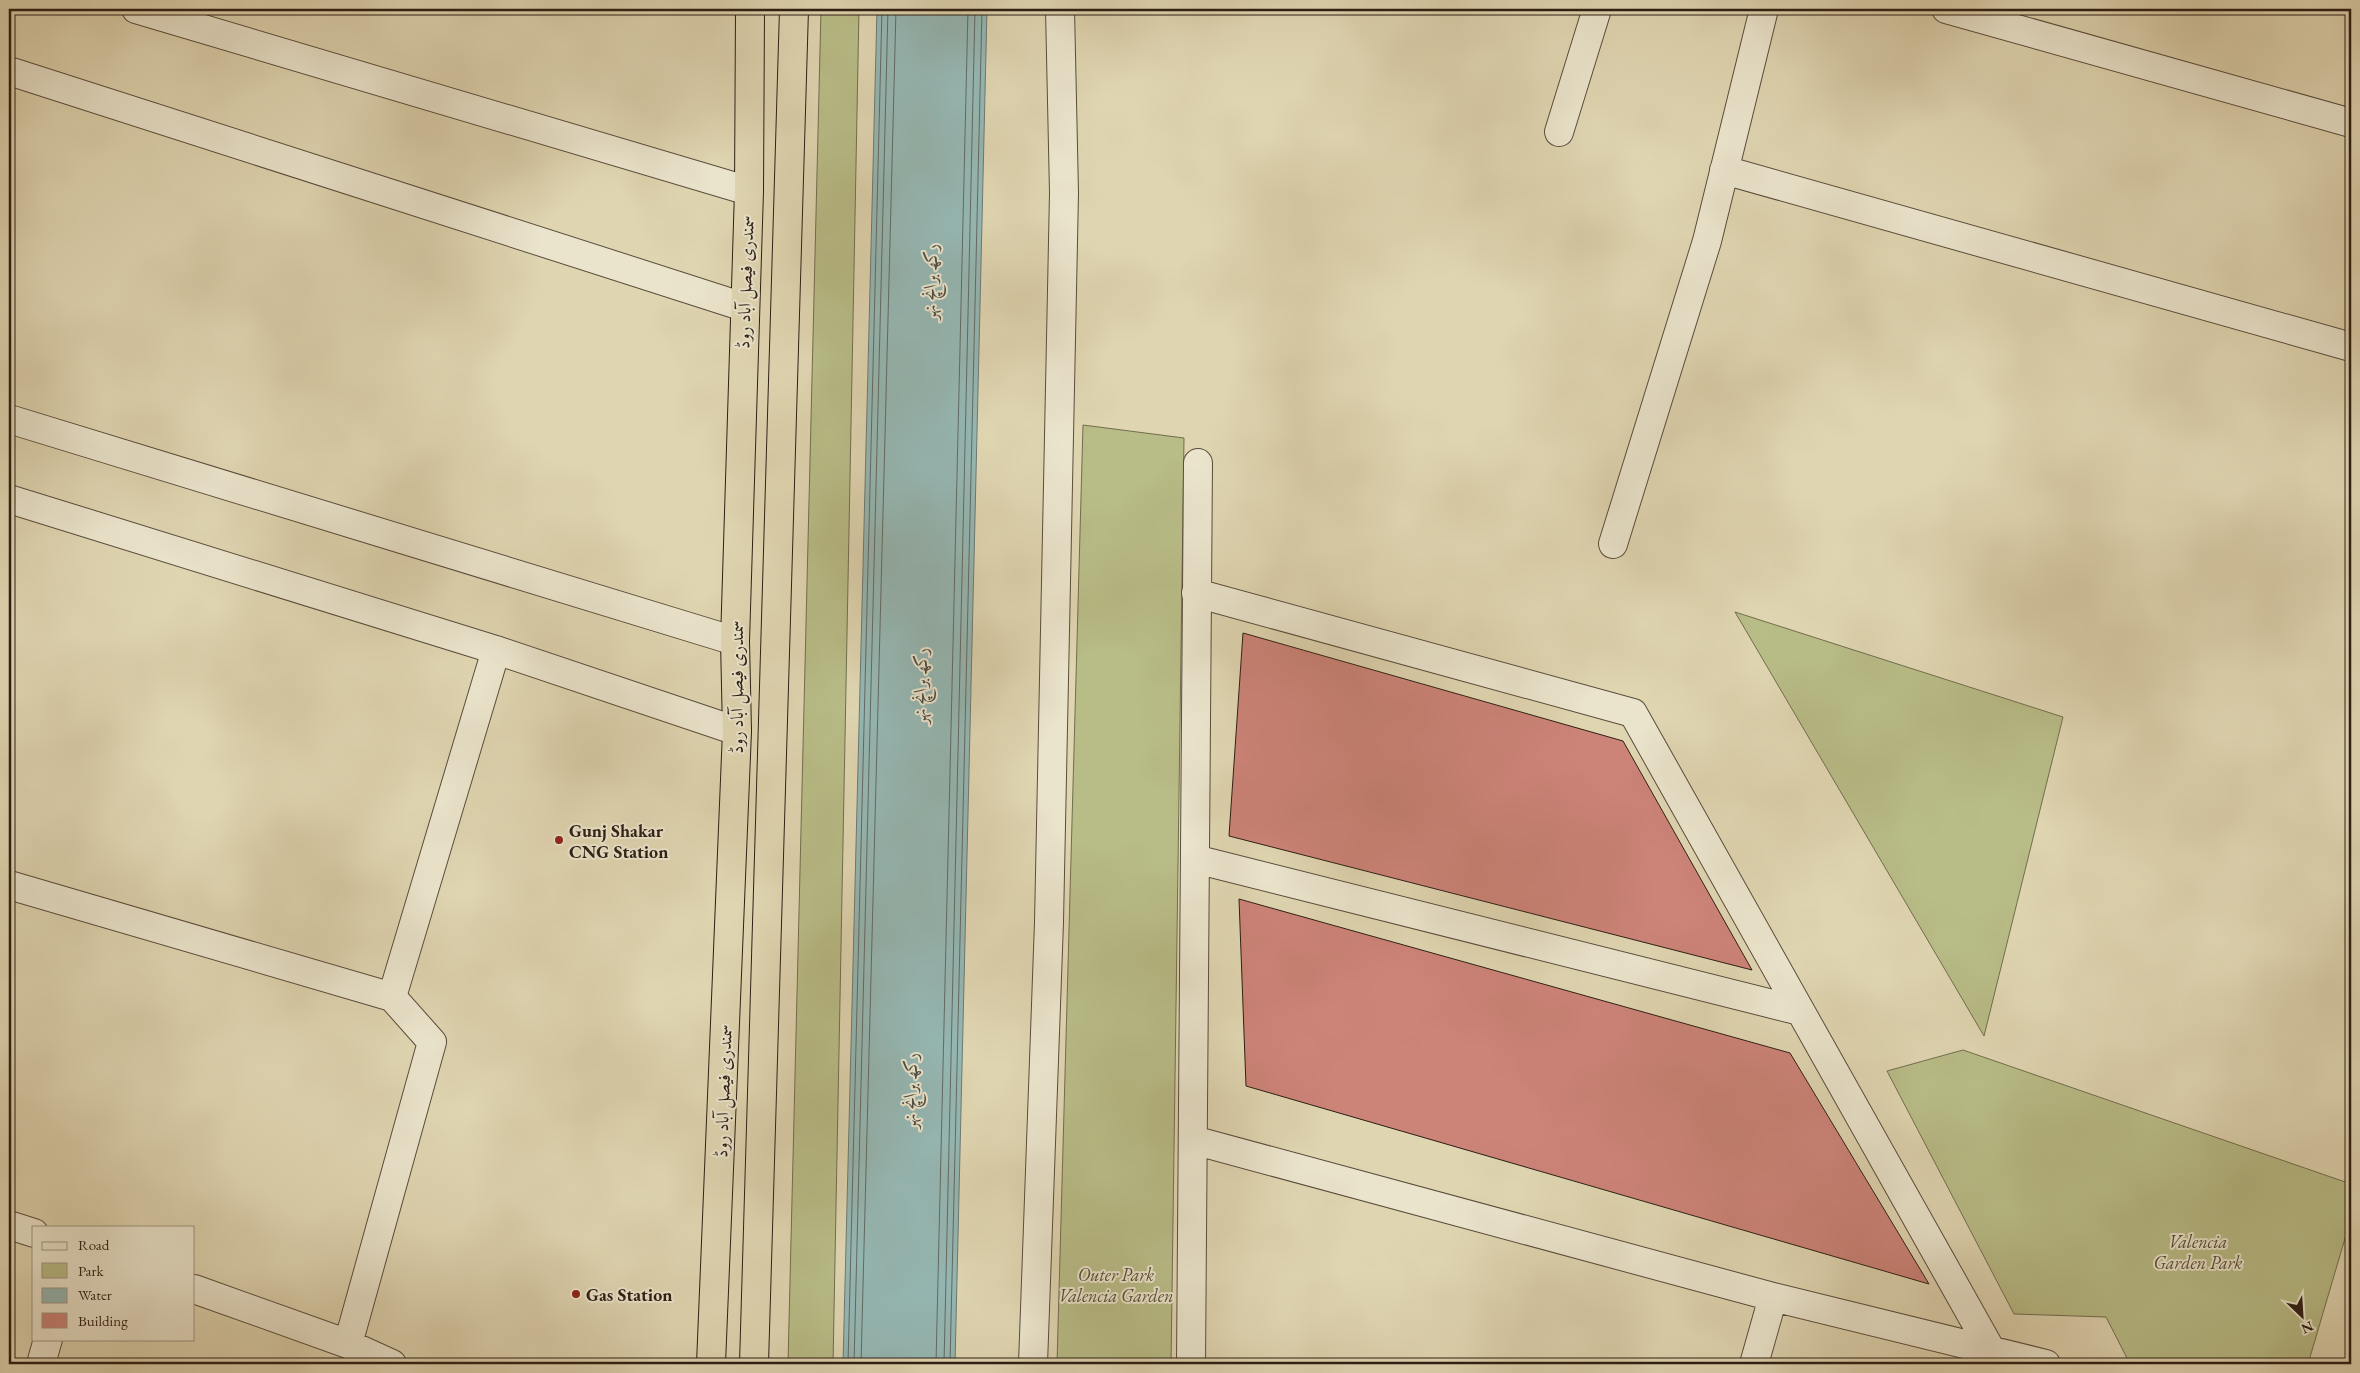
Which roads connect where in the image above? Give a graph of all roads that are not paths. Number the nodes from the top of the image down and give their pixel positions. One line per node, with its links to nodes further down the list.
1 (136, 9): 12 (street)
2 (750, 9): 12 (highway, سمندری فیصل آباد روڈ)
3 (794, 9): 38 (highway, سمندری فیصل آباد روڈ)
4 (1060, 9): 39 (street)
5 (1597, 9): 10 (street)
6 (1764, 9): 11 (street)
7 (1946, 9): 9 (street)
8 (9, 71): 13 (street)
9 (2351, 124)
10 (1559, 132)
11 (1724, 170): 14 (street); 18 (street)
12 (748, 191): 13 (highway, سمندری فیصل آباد روڈ)
13 (744, 307): 20 (highway, سمندری فیصل آباد روڈ)
14 (2351, 347)
15 (9, 419): 20 (street)
16 (1198, 463): 19 (street)
17 (9, 499): 21 (street)
18 (1614, 544)
19 (1196, 593): 23 (street); 26 (street)
20 (735, 641): 22 (highway, سمندری فیصل آباد روڈ)
21 (496, 650): 22 (street); 25 (street)
22 (737, 731): 37 (highway, سمندری فیصل آباد روڈ)
23 (1195, 859): 26 (street); 27 (street)
24 (9, 885): 25 (street)
25 (392, 997): 33 (street)
26 (1800, 1011): 34 (street)
27 (1193, 1140): 31 (street); 40 (street)
28 (9, 1225): 29 (street)
29 (32, 1232)
30 (195, 1289): 33 (street)
31 (1773, 1297): 34 (street); 41 (street)
32 (48, 1340): 35 (street)
33 (348, 1344): 36 (street)
34 (1991, 1350): 42 (street)
35 (40, 1364)
36 (392, 1364)
37 (711, 1364)
38 (754, 1364)
39 (1033, 1364)
40 (1191, 1364)
41 (1754, 1364)
42 (2046, 1364)

